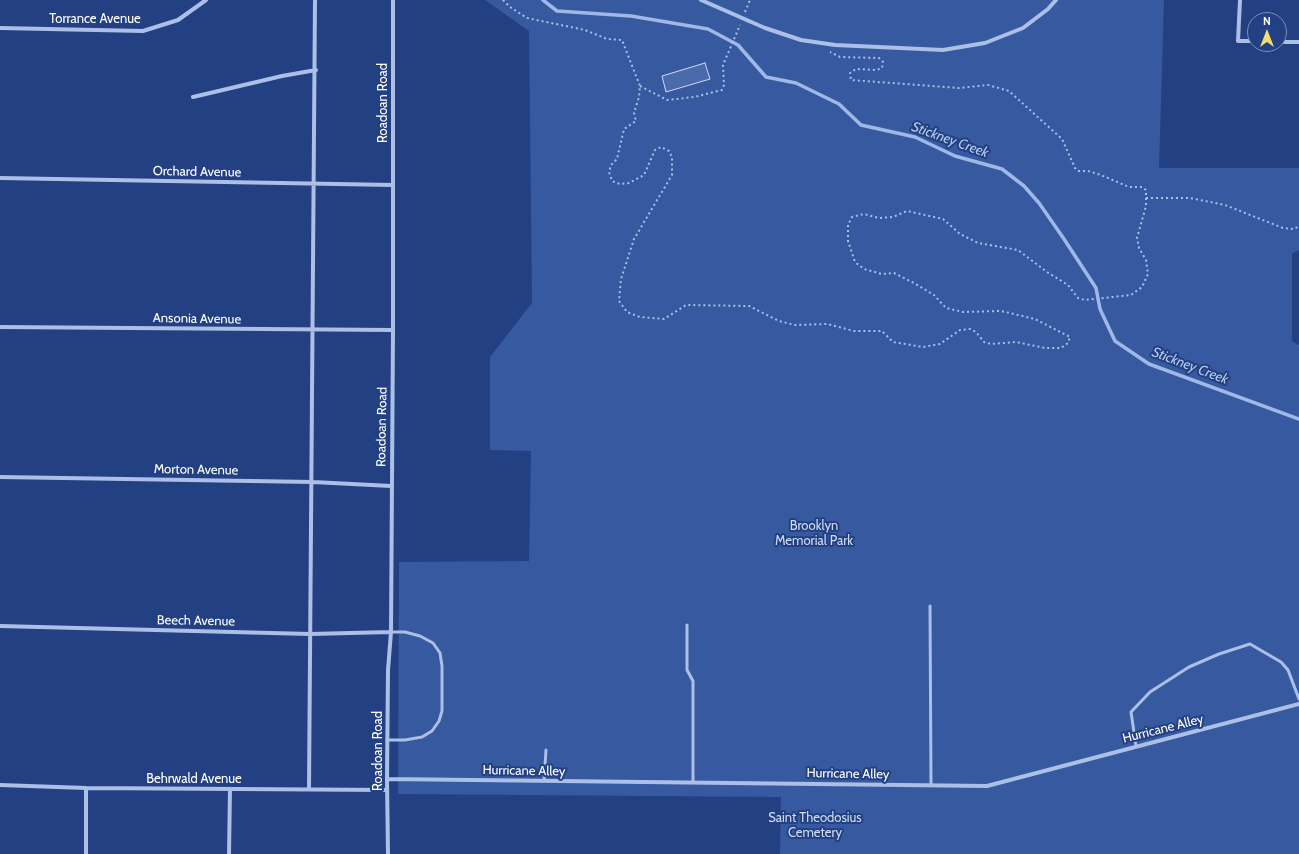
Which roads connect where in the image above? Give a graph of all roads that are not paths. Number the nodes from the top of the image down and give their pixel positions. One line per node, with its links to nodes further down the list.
1 (206, 0): 7 (street, Torrance Avenue)
2 (315, 0): 11 (street)
3 (393, 0): 15 (street, Roadoan Road)
4 (701, 0): 5 (street)
5 (1056, 0)
6 (1240, 0): 8 (street)
7 (0, 28)
8 (1247, 41)
9 (1287, 42): 10 (street)
10 (1299, 42)
11 (316, 70): 12 (street); 14 (street)
12 (193, 97)
13 (0, 178): 14 (street, Orchard Avenue)
14 (315, 185): 15 (street, Orchard Avenue); 17 (street)
15 (393, 185): 18 (street, Roadoan Road)
16 (0, 327): 17 (street, Ansonia Avenue)
17 (313, 330): 18 (street, Ansonia Avenue); 20 (street)
18 (393, 330): 21 (street, Roadoan Road)
19 (0, 477): 20 (street, Morton Avenue)
20 (313, 482): 21 (street, Morton Avenue); 26 (street)
21 (391, 486): 25 (street, Roadoan Road)
22 (930, 606): 36 (lane)
23 (687, 625): 34 (lane)
24 (0, 626): 26 (street, Beech Avenue)
25 (391, 632): 26 (street, Beech Avenue); 29 (street, Roadoan Road); 29 (lane)
26 (310, 634): 39 (street)
27 (1299, 699): 30 (lane)
28 (1299, 704): 30 (street, Hurricane Alley)
29 (387, 740): 32 (street, Roadoan Road)
30 (1136, 746): 36 (street, Hurricane Alley)
31 (546, 750): 33 (lane)
32 (387, 779): 33 (street, Hurricane Alley); 40 (street, Roadoan Road)
33 (544, 781): 34 (street, Hurricane Alley)
34 (693, 782): 36 (street, Hurricane Alley)
35 (0, 785): 37 (street, Behrwald Avenue)
36 (931, 785)
37 (86, 788): 38 (street, Behrwald Avenue); 41 (street)
38 (230, 789): 39 (street, Behrwald Avenue); 42 (street)
39 (309, 789): 40 (street, Behrwald Avenue)
40 (387, 790): 43 (street, Roadoan Road)
41 (86, 854)
42 (229, 854)
43 (388, 854)

